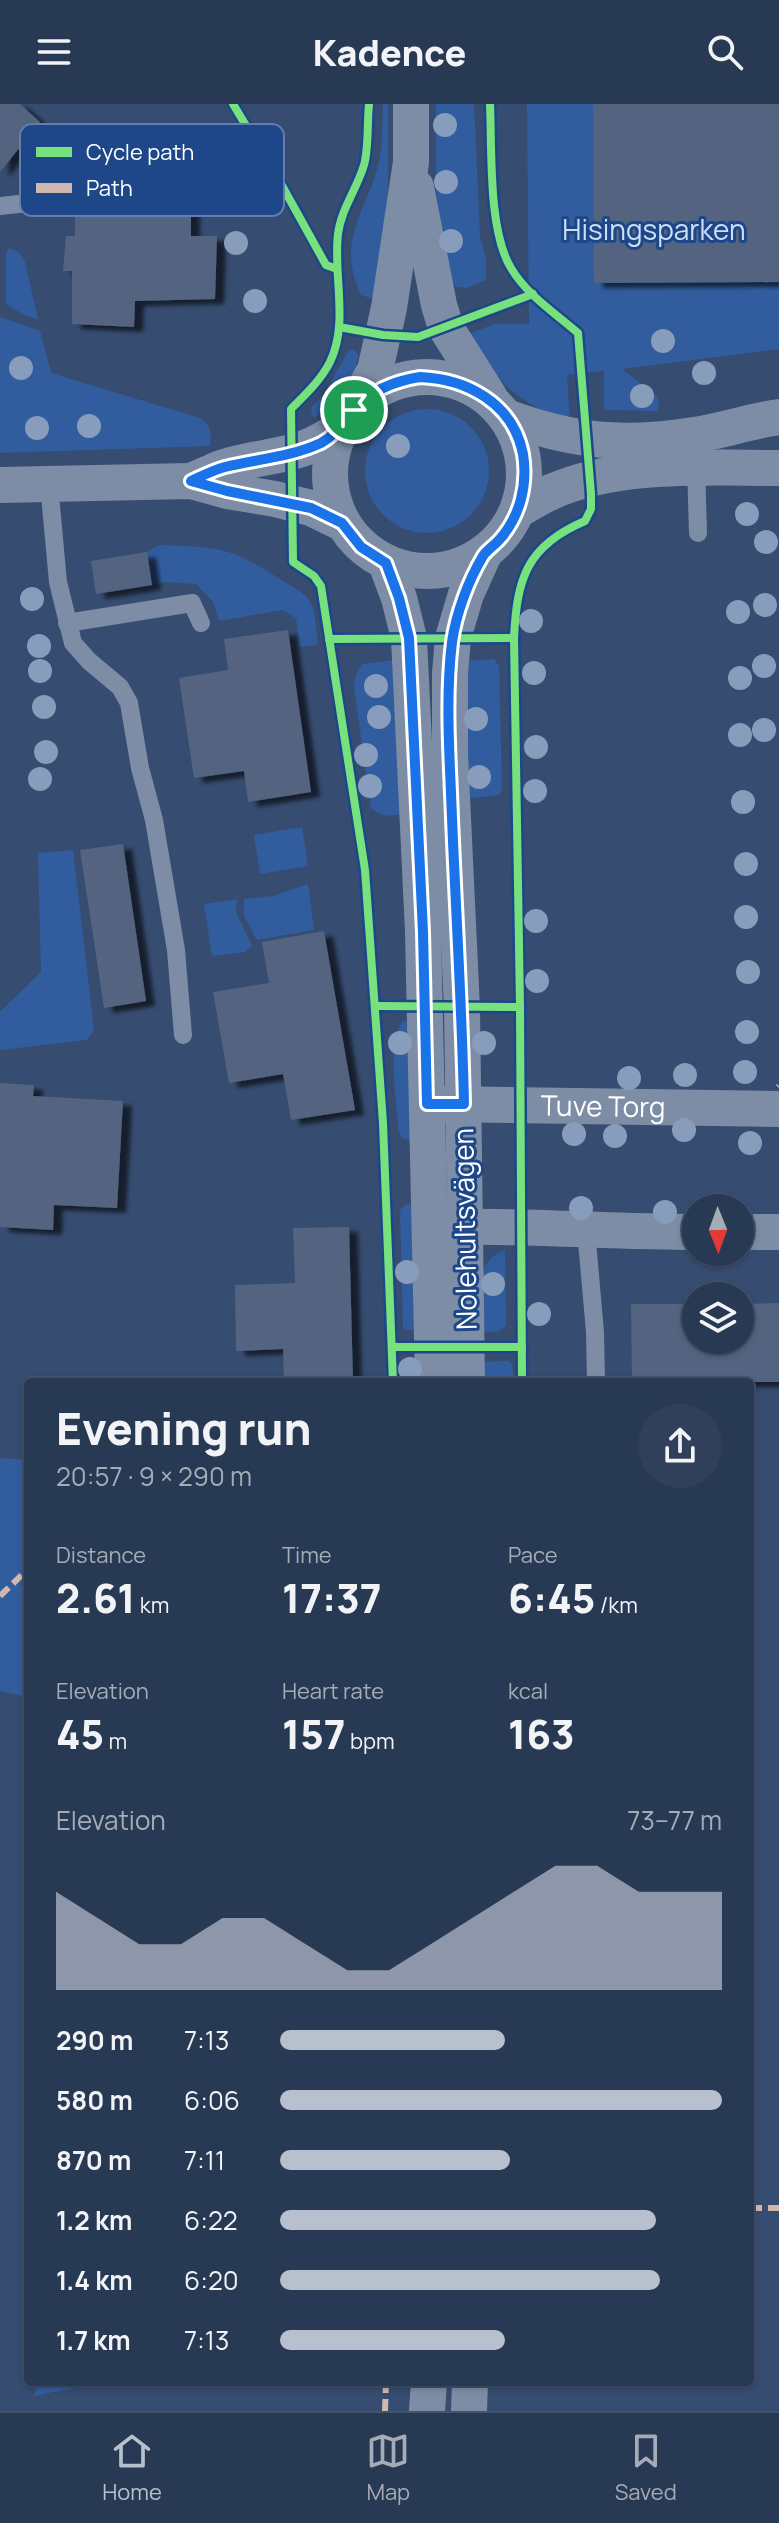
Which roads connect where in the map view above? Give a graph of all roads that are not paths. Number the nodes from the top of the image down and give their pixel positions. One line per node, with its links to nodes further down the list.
1 (411, 104): 2 (street)
2 (411, 162): 5 (street, Nolehultsvägen); 7 (street, Nolehultsvägen)
3 (20, 204): 4 (lane)
4 (0, 206)
5 (499, 410): 7 (street); 8 (street); 13 (street, Nolehultsvägen)
6 (779, 417): 8 (street)
7 (348, 418): 10 (street); 14 (street, Nolehultsvägen)
8 (695, 451): 9 (street); 13 (street); 15 (lane)
9 (779, 468)
10 (191, 481): 11 (street); 14 (street)
11 (49, 484): 12 (street); 18 (lane)
12 (0, 485)
13 (518, 510): 16 (street, Nolehultsvägen)
14 (342, 523): 17 (street, Nolehultsvägen)
15 (698, 533)
16 (484, 554): 17 (street, Nolehultsvägen); 22 (street, Nolehultsvägen)
17 (386, 563): 21 (street, Nolehultsvägen)
18 (67, 623): 19 (lane); 20 (lane)
19 (201, 623)
20 (183, 1035)
21 (427, 1104): 22 (street, Tuve Torg); 25 (street, Nolehultsvägen)
22 (464, 1104): 23 (street, Tuve Torg); 24 (street, Nolehultsvägen)
23 (779, 1109)
24 (467, 1226): 25 (street); 26 (street); 31 (street, Nolehultsvägen)
25 (430, 1227): 30 (street, Nolehultsvägen)
26 (586, 1230): 27 (street); 32 (lane)
27 (682, 1232)
28 (754, 1232): 29 (street)
29 (779, 1232)
30 (433, 1378)
31 (467, 1378)
32 (596, 1378)
33 (429, 2386): 35 (street)
34 (470, 2386): 36 (street)
35 (427, 2411)
36 (469, 2411)

